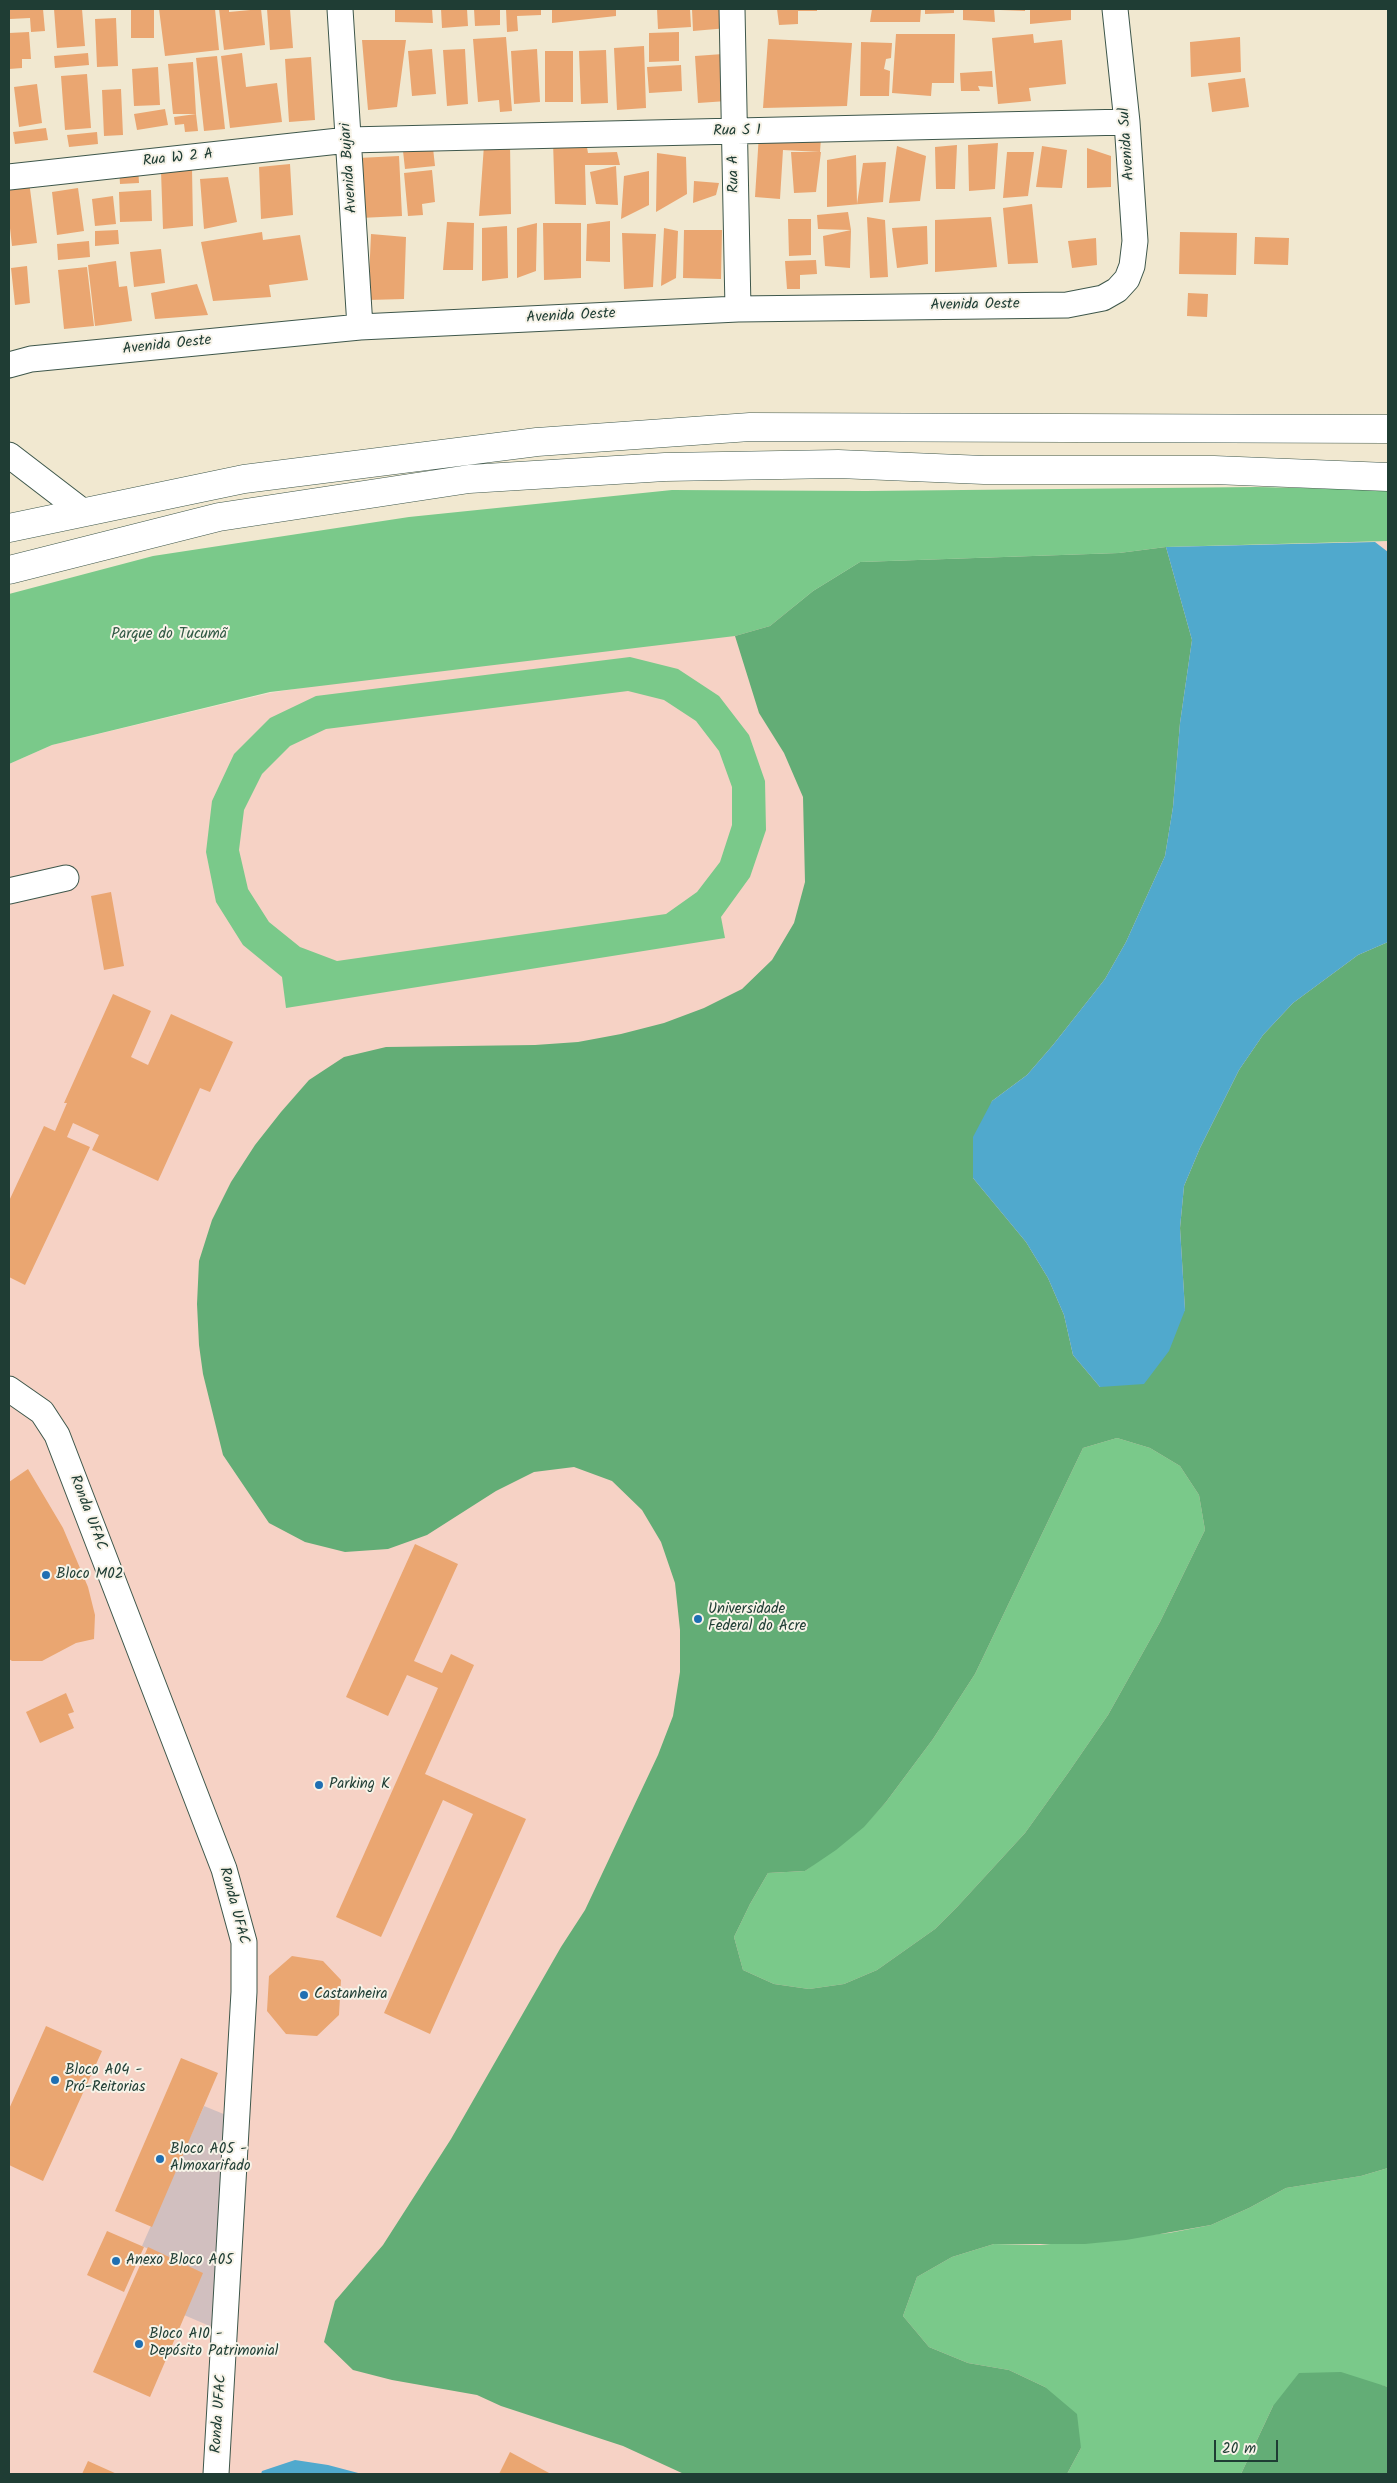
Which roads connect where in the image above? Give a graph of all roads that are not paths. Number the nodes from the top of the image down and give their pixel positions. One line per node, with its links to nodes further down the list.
1 (340, 9): 6 (street, Avenida Bujari)
2 (732, 9): 5 (street, Rua A)
3 (1115, 9): 4 (street, Avenida Sul)
4 (1127, 122): 5 (street, Rua S 1); 8 (street, Avenida Sul)
5 (734, 132): 6 (street, Rua S 1); 9 (street, Rua A)
6 (348, 140): 7 (street, Rua W 2 A); 10 (street, Avenida Bujari)
7 (9, 178)
8 (1127, 279): 9 (street, Avenida Oeste)
9 (738, 309): 10 (street, Avenida Oeste)
10 (360, 327): 11 (street, Avenida Oeste)
11 (9, 365)
12 (1388, 429): 15 (main road)
13 (9, 455): 15 (street)
14 (1388, 476): 17 (main road)
15 (82, 511): 16 (main road)
16 (9, 528)
17 (9, 570)
18 (66, 878): 19 (street)
19 (9, 891)
20 (9, 1389): 21 (street, Ronda UFAC)
21 (216, 2474)

